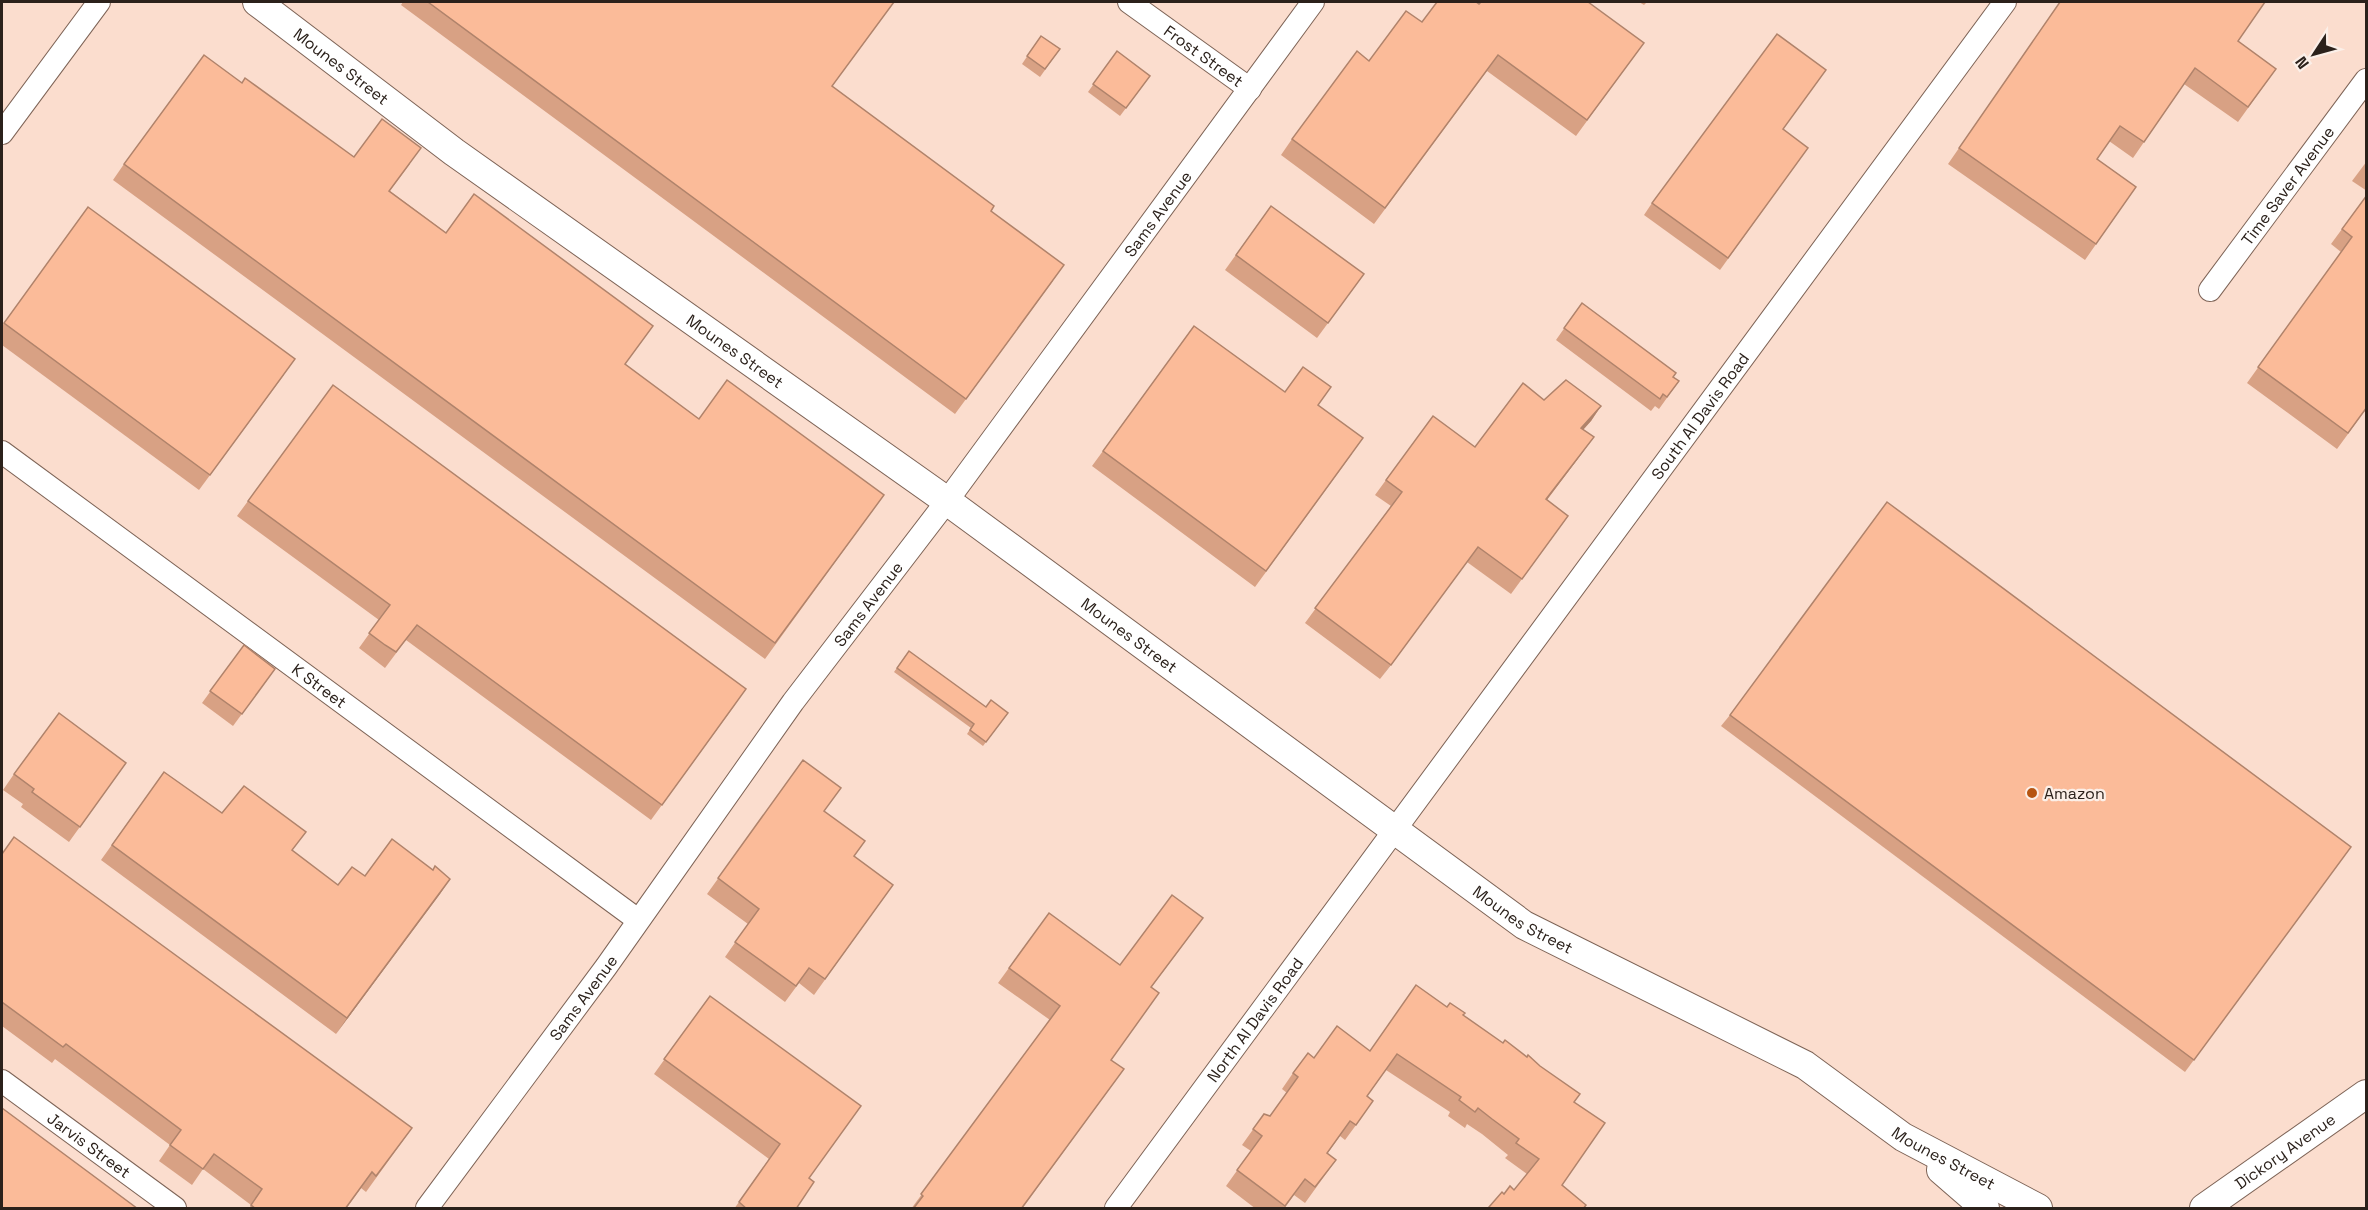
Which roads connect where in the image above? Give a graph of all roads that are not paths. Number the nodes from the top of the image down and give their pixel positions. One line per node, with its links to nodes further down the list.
1 (99, 2): 8 (street)
2 (257, 2): 11 (main road, Mounes Street)
3 (1129, 2): 7 (street, Frost Street)
4 (1313, 2): 7 (street, Sams Avenue)
5 (2005, 2): 12 (street, South Al Davis Road)
6 (2367, 81): 9 (street, Time Saver Avenue)
7 (1250, 89): 11 (street, Sams Avenue)
8 (2, 133)
9 (2210, 290)
10 (2, 452): 13 (street, K Street)
11 (947, 501): 12 (main road, Mounes Street); 13 (street, Sams Avenue)
12 (1394, 829): 16 (main road, Mounes Street); 19 (street, North Al Davis Road)
13 (638, 920): 18 (street, Sams Avenue)
14 (2, 1081): 17 (street, Jarvis Street)
15 (2367, 1095): 22 (main road, Dickory Avenue)
16 (1903, 1137): 20 (main road); 21 (main road, Mounes Street)
17 (175, 1209)
18 (427, 1209)
19 (1116, 1209)
20 (1985, 1209)
21 (2038, 1209)
22 (2204, 1209)

